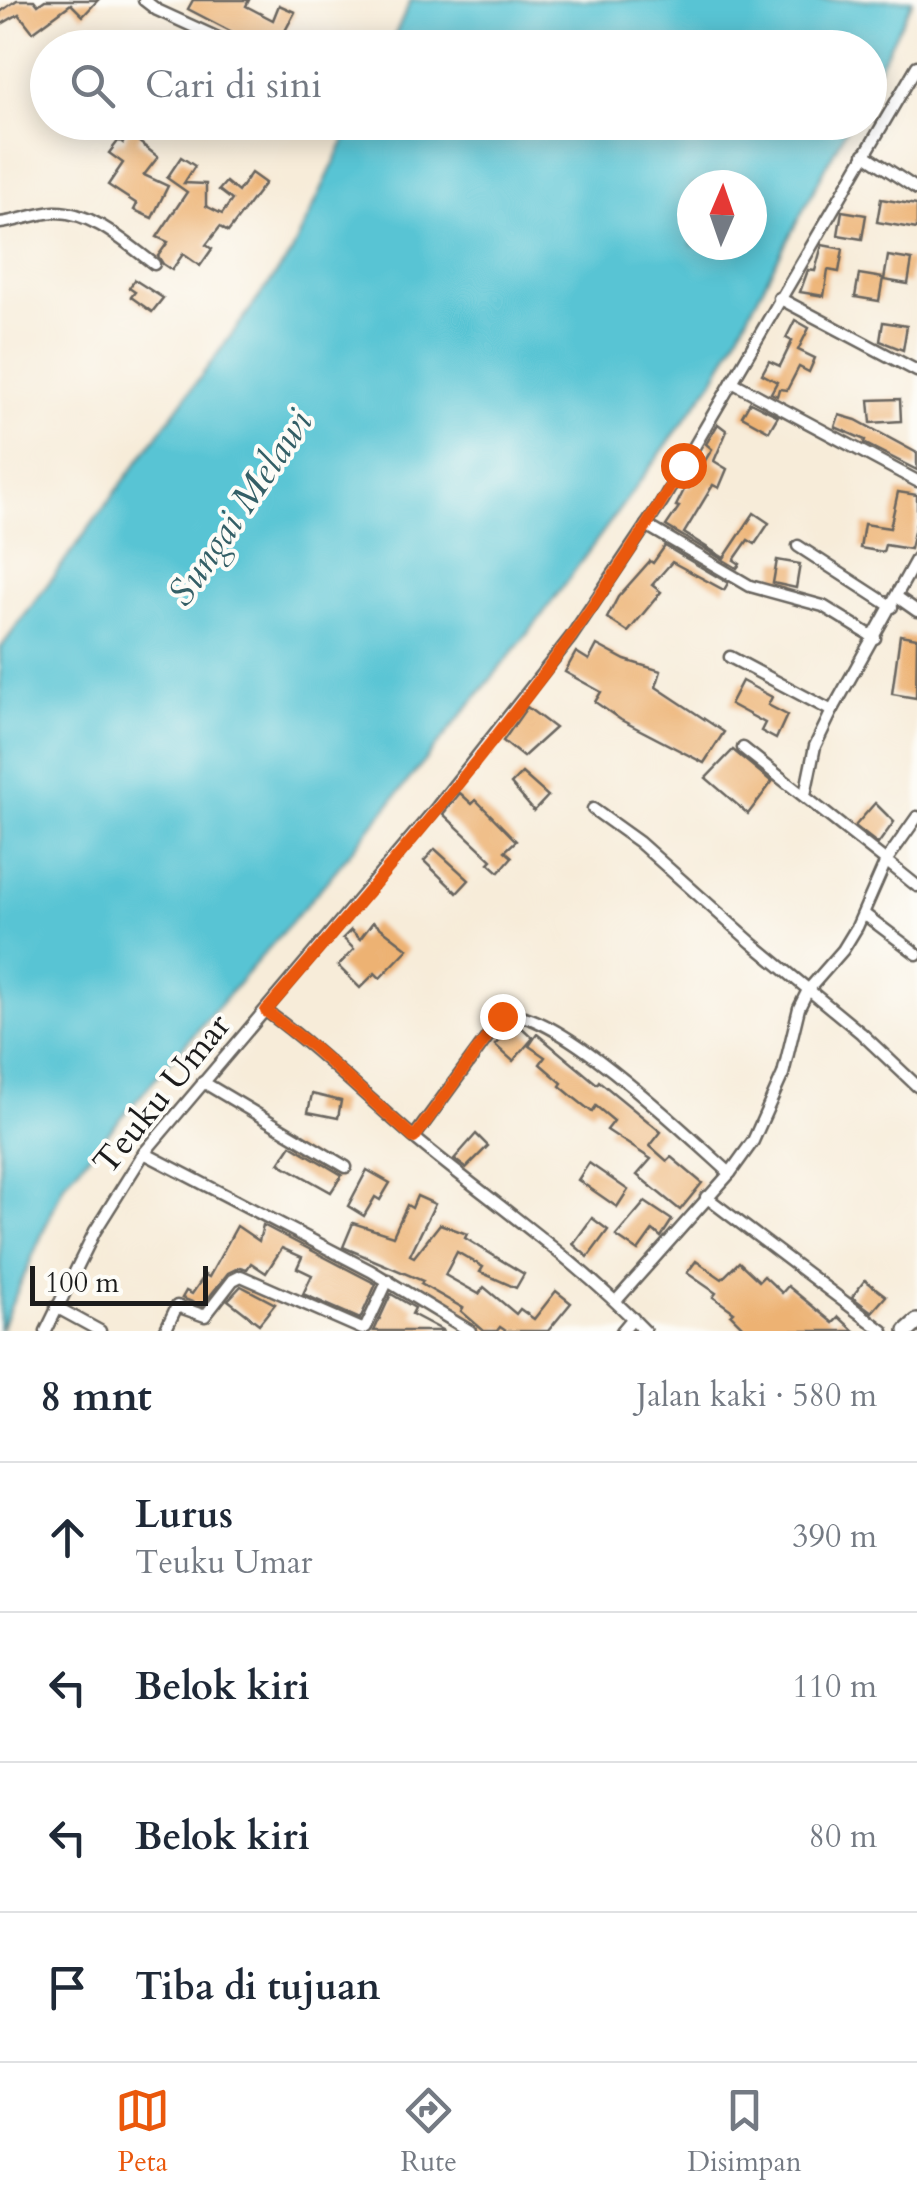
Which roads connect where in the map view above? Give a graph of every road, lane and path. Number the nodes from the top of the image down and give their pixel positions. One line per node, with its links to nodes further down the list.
1 (144, 0): 2 (street)
2 (201, 30)
3 (917, 66): 4 (street, Teuku Umar)
4 (887, 116)
5 (872, 140): 6 (street, Teuku Umar)
6 (864, 154): 7 (street); 10 (street, Teuku Umar)
7 (917, 188)
8 (0, 223): 9 (street)
9 (154, 264)
10 (779, 298): 11 (street); 12 (street, Teuku Umar)
11 (917, 371)
12 (732, 382): 13 (street); 14 (street, Teuku Umar)
13 (917, 481)
14 (646, 526): 19 (street); 31 (street, Teuku Umar)
15 (798, 546): 17 (street)
16 (917, 558): 17 (street)
17 (894, 602): 18 (street); 19 (street)
18 (917, 611)
19 (874, 638): 21 (street)
20 (730, 657): 21 (street)
21 (832, 711): 23 (street)
22 (743, 748): 23 (street)
23 (805, 795): 26 (street)
24 (593, 809): 30 (street)
25 (917, 817): 26 (street)
26 (886, 861): 27 (street); 28 (street)
27 (917, 886)
28 (864, 914): 29 (street); 30 (street)
29 (917, 954)
30 (808, 990): 33 (street); 37 (street)
31 (266, 1011): 32 (street, Teuku Umar); 34 (street)
32 (204, 1082): 35 (street, Teuku Umar); 36 (street)
33 (917, 1086)
34 (414, 1138): 37 (street); 40 (street)
35 (144, 1153): 39 (street); 41 (street, Teuku Umar)
36 (346, 1167)
37 (730, 1173): 38 (street)
38 (706, 1197): 40 (street); 50 (street)
39 (388, 1280): 46 (street); 47 (street)
40 (616, 1301): 42 (street)
41 (56, 1307): 44 (street, Teuku Umar); 45 (street)
42 (633, 1318): 48 (street); 49 (street)
43 (917, 1322): 51 (highway)
44 (46, 1331)
45 (100, 1331)
46 (165, 1331)
47 (470, 1331)
48 (622, 1331)
49 (645, 1331)
50 (883, 1331)
51 (907, 1331)

